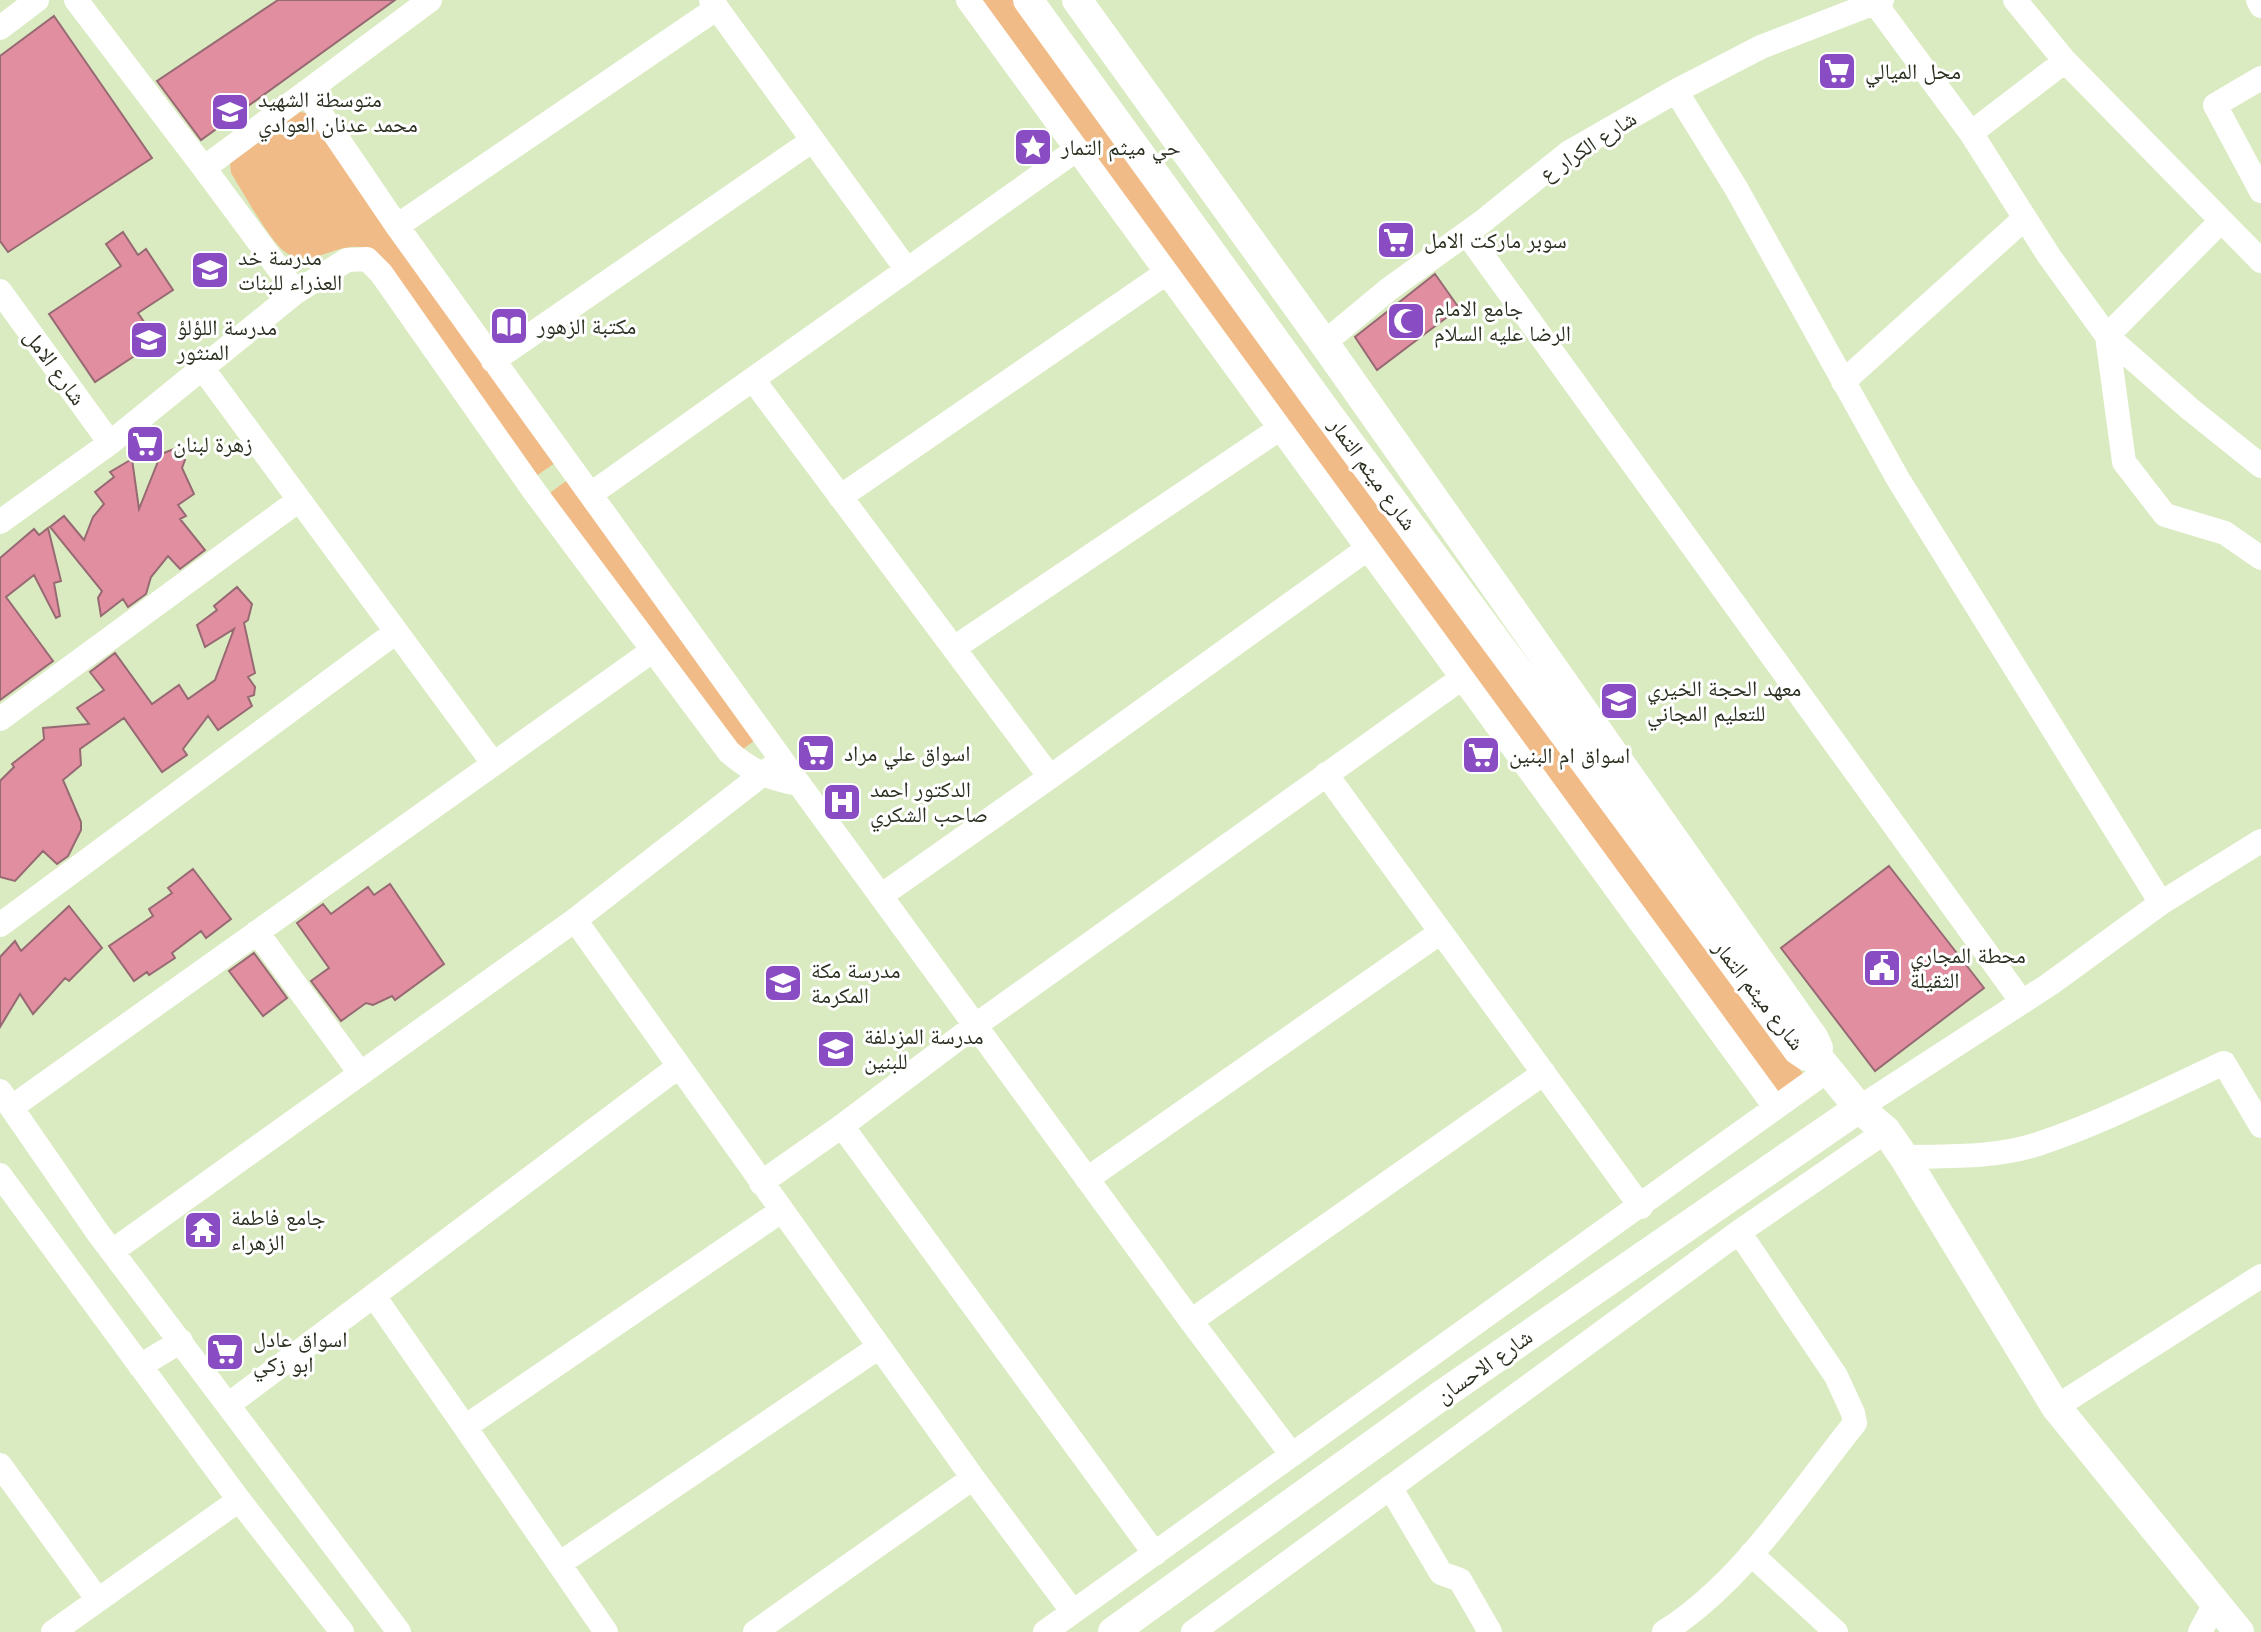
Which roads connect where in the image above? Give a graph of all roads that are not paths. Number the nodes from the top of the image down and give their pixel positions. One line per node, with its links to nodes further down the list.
1 (37, 0): 12 (street)
2 (76, 0): 20 (street)
3 (430, 0): 16 (street)
4 (968, 0): 19 (street)
5 (1028, 0): 66 (street, شارع ميثم التمار)
6 (1077, 0): 32 (street, شارع ميثم التمار)
7 (2015, 0): 13 (street)
8 (2258, 0): 11 (street)
9 (1878, 1): 15 (street, شارع الكرار ع); 17 (street)
10 (714, 4): 18 (street); 24 (street)
11 (2261, 6)
12 (0, 28)
13 (2065, 61): 17 (street); 23 (street)
14 (2261, 78): 21 (street)
15 (1676, 91): 25 (street, شارع الكرار ع); 36 (street)
16 (306, 92): 20 (street); 24 (street)
17 (1971, 133): 22 (street)
18 (813, 140): 27 (street); 33 (street)
19 (1076, 150): 27 (street); 28 (street)
20 (204, 168): 30 (street)
21 (2261, 191)
22 (2025, 218): 31 (street); 36 (street)
23 (2220, 222): 26 (street); 31 (street)
24 (397, 226): 33 (street)
25 (1467, 234): 32 (street, شارع الكرار ع); 64 (street)
26 (2261, 261)
27 (907, 270): 35 (street)
28 (1166, 273): 37 (street); 43 (street)
29 (0, 291): 38 (street, شارع الامل)
30 (296, 292): 34 (street); 41 (street)
31 (2107, 336): 40 (street); 47 (street)
32 (1324, 343): 66 (street, شارع ميثم التمار)
33 (493, 361): 39 (street)
34 (203, 369): 38 (street); 44 (street)
35 (754, 381): 42 (street); 43 (street)
36 (1843, 382): 59 (street)
37 (1279, 429): 46 (street); 49 (street)
38 (110, 443): 45 (street)
39 (570, 466): 41 (street); 42 (street)
40 (2261, 466)
41 (534, 491): 50 (street)
42 (591, 494): 54 (street)
43 (840, 497): 49 (street)
44 (299, 500): 48 (street); 52 (street)
45 (0, 522)
46 (1367, 549): 51 (street); 56 (street)
47 (2261, 558)
48 (396, 632): 53 (street); 61 (street)
49 (954, 648): 56 (street)
50 (652, 651): 53 (street); 54 (street)
51 (1462, 678): 55 (street); 71 (street)
52 (0, 719)
53 (493, 763): 62 (street)
54 (772, 767): 58 (street); 60 (street)
55 (1326, 774): 63 (street); 65 (street)
56 (1050, 777): 58 (street)
57 (2261, 841): 59 (street)
58 (882, 895): 65 (street)
59 (2161, 903): 64 (street)
60 (575, 920): 67 (street); 68 (street)
61 (0, 925)
62 (257, 932): 68 (street); 70 (street)
63 (1441, 932): 69 (street); 78 (street)
64 (2022, 1002): 72 (street)
65 (976, 1025): 73 (street); 78 (street)
66 (1822, 1063): 71 (street); 72 (street)
67 (678, 1067): 79 (street); 85 (street)
68 (360, 1073): 83 (street)
69 (1544, 1073): 80 (street); 86 (street)
70 (6, 1099): 83 (street)
71 (1775, 1107): 80 (street)
72 (1859, 1108): 75 (street); 111 (street, شارع الاحسان)
73 (842, 1126): 79 (street); 98 (street)
74 (2261, 1126): 76 (street)
75 (1886, 1131): 76 (street); 82 (street)
76 (1904, 1157): 91 (street)
77 (0, 1175): 89 (street)
78 (1087, 1179): 86 (street)
79 (761, 1183): 81 (street)
80 (1641, 1207): 93 (street)
81 (781, 1211): 88 (street); 92 (street)
82 (1739, 1232): 96 (street); 99 (street)
83 (114, 1250): 87 (street)
84 (2261, 1276): 91 (street)
85 (374, 1296): 90 (street); 92 (street)
86 (1191, 1321): 93 (street)
87 (181, 1341): 89 (street); 90 (street)
88 (879, 1347): 95 (street); 100 (street)
89 (140, 1366): 97 (street)
90 (228, 1405): 107 (street)
91 (2056, 1407): 102 (street)
92 (465, 1427): 100 (street)
93 (1292, 1455): 98 (street)
94 (0, 1465): 101 (street)
95 (973, 1478): 103 (street); 109 (street)
96 (1390, 1487): 104 (street); 112 (street)
97 (239, 1500): 101 (street); 106 (street)
98 (1155, 1554): 103 (street)
99 (1751, 1554): 113 (street); 114 (street)
100 (559, 1564): 108 (street)
101 (98, 1600): 105 (street)
102 (2215, 1604): 115 (street); 116 (street)
103 (1073, 1612): 110 (street)
104 (1200, 1630)
105 (53, 1632)
106 (342, 1632)
107 (399, 1632)
108 (606, 1632)
109 (755, 1632)
110 (1045, 1632)
111 (1113, 1632)
112 (1490, 1632)
113 (1664, 1632)
114 (1836, 1632)
115 (2200, 1632)
116 (2239, 1632)

